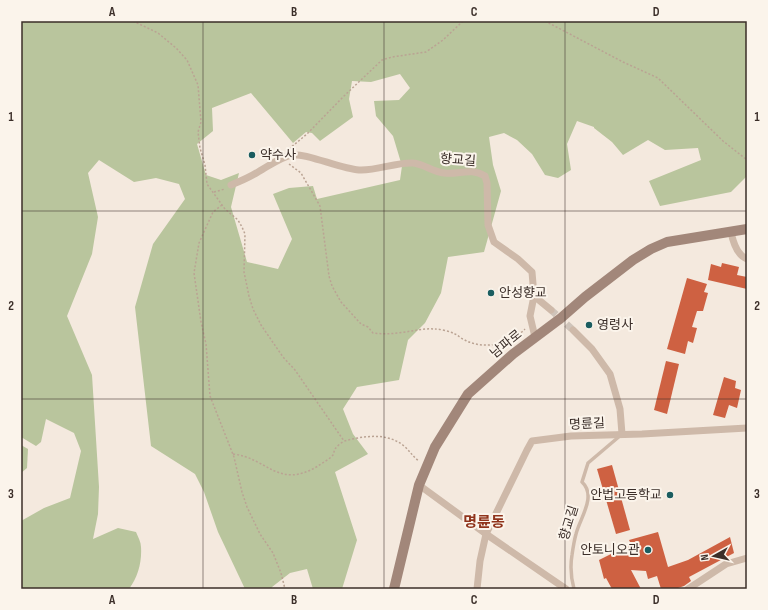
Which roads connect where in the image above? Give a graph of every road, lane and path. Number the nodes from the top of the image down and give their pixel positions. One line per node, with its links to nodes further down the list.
1 (133, 21): 7 (path)
2 (463, 21): 4 (path)
3 (545, 21): 5 (path)
4 (281, 159): 6 (street, 향교길); 12 (street, 향교길); 14 (path)
5 (747, 160)
6 (231, 185): 7 (path)
7 (214, 192): 8 (path)
8 (222, 205): 19 (path); 20 (path)
9 (747, 229): 10 (street, 남파로)
10 (731, 232): 11 (street); 16 (street, 남파로)
11 (747, 259)
12 (534, 296): 13 (street); 14 (street)
13 (551, 310)
14 (532, 323): 16 (street)
15 (573, 330): 18 (street)
16 (535, 337): 21 (street, 남파로)
17 (747, 428): 18 (street, 명륜길)
18 (622, 434): 23 (street, 명륜길); 29 (lane, 향교길)
19 (344, 441): 20 (path); 21 (path)
20 (233, 454): 25 (path)
21 (427, 466): 22 (street, 남파로)
22 (419, 484): 23 (street); 26 (street, 남파로)
23 (486, 534): 27 (street, 명륜길); 28 (street)
24 (747, 558): 30 (street)
25 (285, 589)
26 (394, 589)
27 (477, 589)
28 (566, 589)
29 (574, 589)
30 (688, 589)

